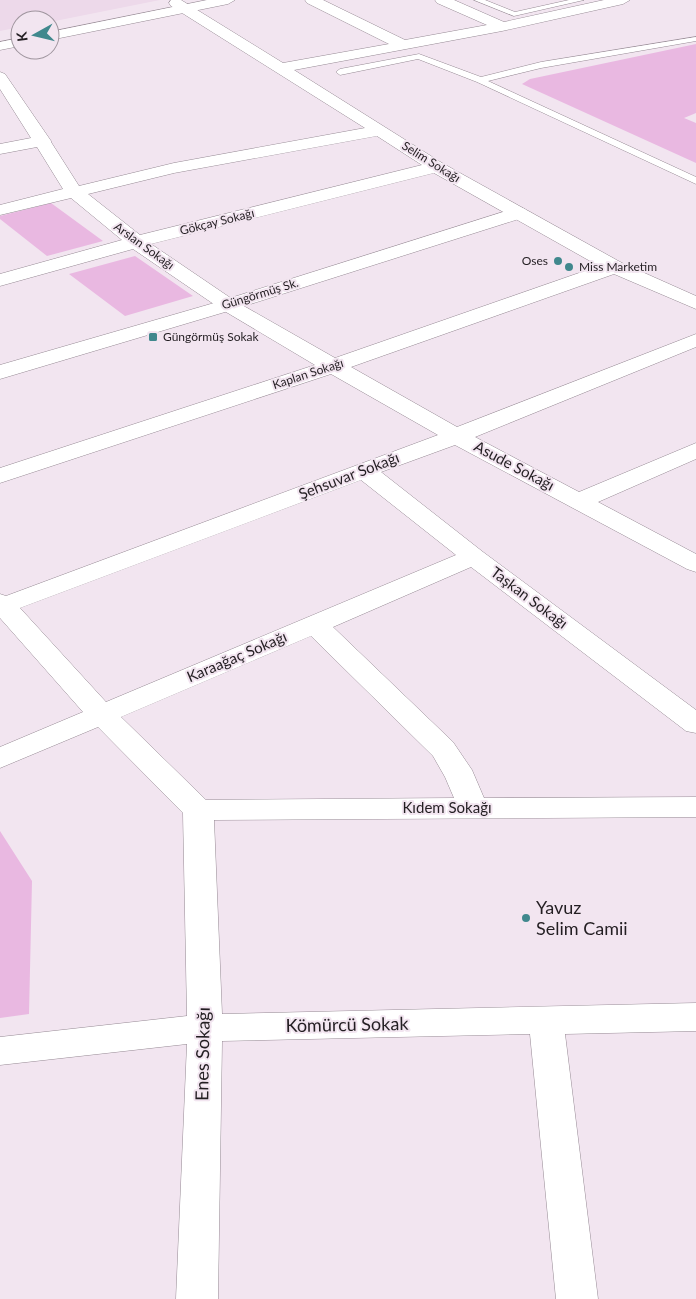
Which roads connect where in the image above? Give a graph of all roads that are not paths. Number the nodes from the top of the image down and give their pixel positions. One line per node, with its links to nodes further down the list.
1 (228, 0): 7 (street)
2 (312, 0): 12 (street)
3 (442, 0): 9 (street)
4 (478, 0): 5 (lane)
5 (580, 0)
6 (623, 0): 9 (street)
7 (183, 4): 8 (street); 10 (street); 13 (street, Selim Sokağı)
8 (60, 25)
9 (502, 27): 12 (street)
10 (60, 34)
11 (696, 39): 15 (lane)
12 (403, 45): 13 (street)
13 (281, 68): 17 (street, Selim Sokağı)
14 (340, 72): 15 (lane)
15 (480, 80): 21 (lane)
16 (3, 87): 18 (street, Arslan Sokağı)
17 (380, 130): 20 (street, Selim Sokağı); 22 (street)
18 (43, 141): 19 (street); 22 (street, Arslan Sokağı)
19 (0, 149)
20 (436, 167): 24 (street, Selim Sokağı); 25 (street, Gökçay Sokağı)
21 (696, 181)
22 (74, 192): 23 (street); 25 (street, Arslan Sokağı)
23 (0, 210)
24 (519, 213): 26 (street, Selim Sokağı); 29 (street, Güngörmüş Sk.)
25 (136, 242): 27 (street, Gökçay Sokağı); 29 (street, Arslan Sokağı)
26 (615, 267): 28 (street, Selim Sokağı); 31 (street, Kaplan Sokağı)
27 (0, 280)
28 (696, 302)
29 (228, 305): 31 (street, Arslan Sokağı); 32 (street, Güngörmüş Sk.)
30 (696, 340): 33 (street, Şehsuvar Sokağı)
31 (333, 366): 33 (street, Asude Sokağı); 36 (street, Kaplan Sokağı)
32 (0, 372)
33 (456, 436): 35 (street, Şehsuvar Sokağı); 37 (street, Asude Sokağı)
34 (696, 450): 37 (street)
35 (364, 471): 38 (street, Taşkan Sokağı); 40 (street, Şehsuvar Sokağı)
36 (0, 476)
37 (579, 501): 39 (street, Asude Sokağı)
38 (474, 557): 41 (street, Karaağaç Sokağı); 43 (street, Taşkan Sokağı)
39 (696, 564)
40 (1, 605): 42 (street)
41 (314, 624): 42 (street, Karaağaç Sokağı); 46 (street)
42 (101, 714): 44 (street, Karaağaç Sokağı); 47 (street)
43 (696, 724)
44 (0, 758)
45 (696, 807): 46 (street, Kıdem Sokağı)
46 (472, 808): 47 (street, Kıdem Sokağı)
47 (198, 810): 50 (street, Enes Sokağı)
48 (696, 1017): 49 (street, Kömürcü Sokak)
49 (546, 1020): 50 (street, Kömürcü Sokak); 53 (street)
50 (205, 1028): 51 (street, Kömürcü Sokak); 52 (street, Enes Sokağı)
51 (0, 1052)
52 (197, 1299)
53 (577, 1299)

